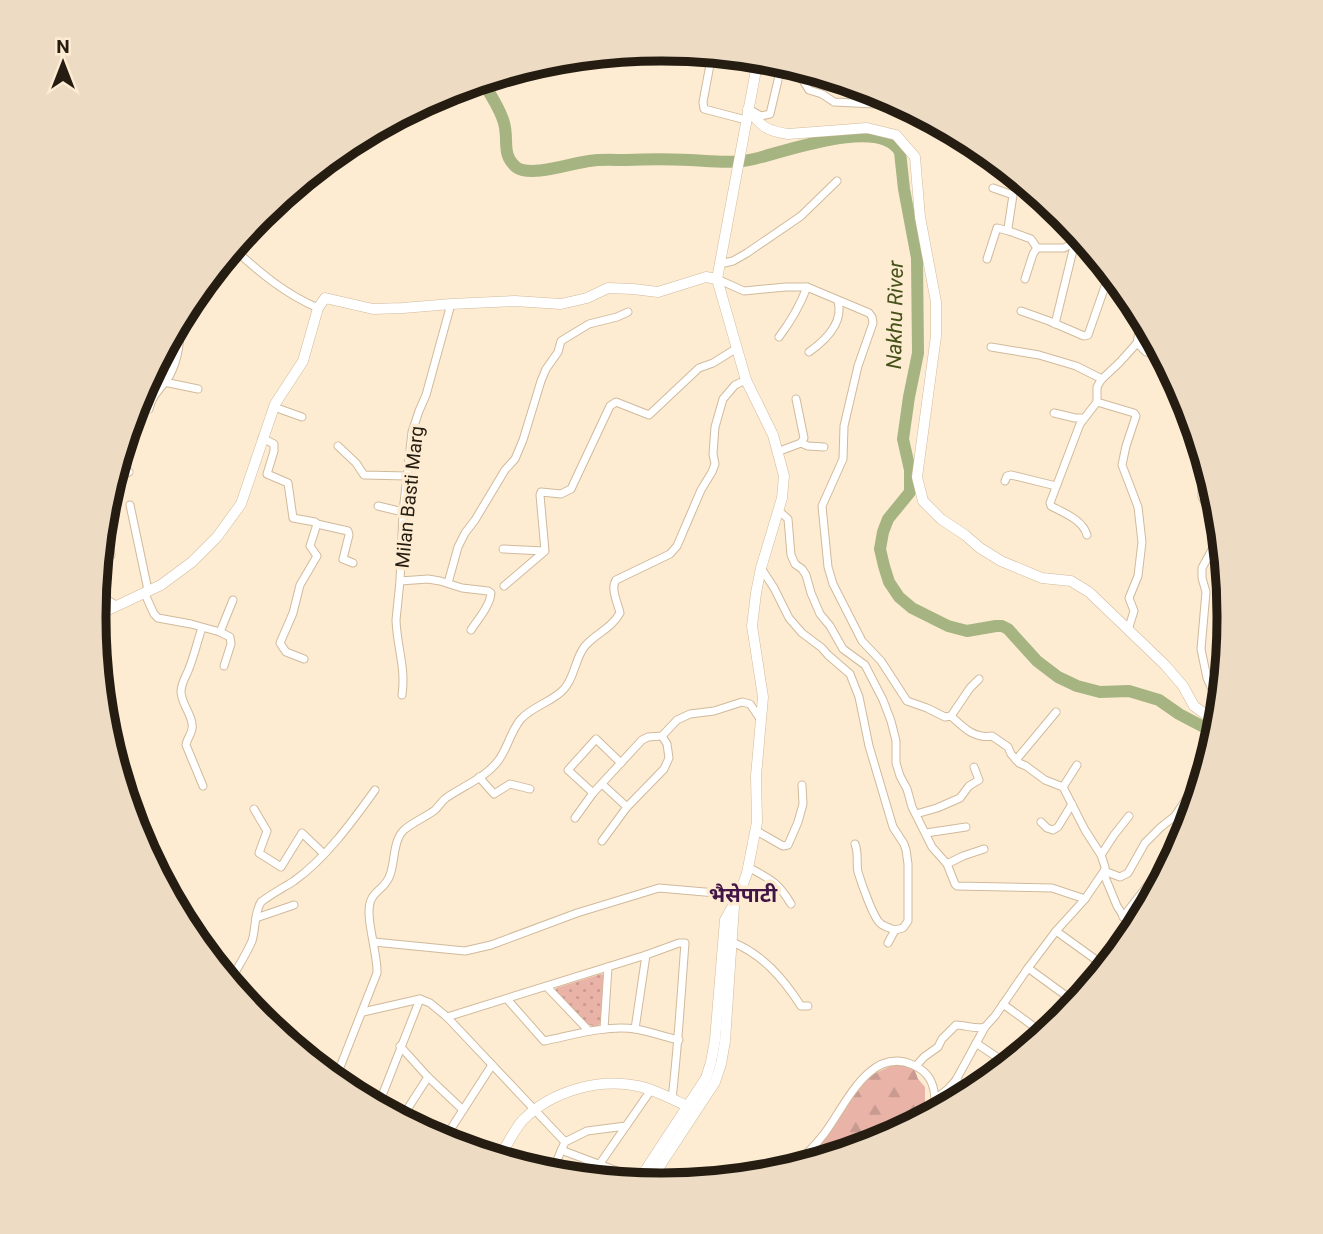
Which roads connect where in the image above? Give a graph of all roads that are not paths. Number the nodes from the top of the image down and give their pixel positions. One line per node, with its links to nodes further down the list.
1 (710, 63): 6 (street)
2 (756, 70): 6 (street)
3 (779, 74): 6 (street)
4 (802, 79): 5 (street)
5 (874, 104)
6 (747, 115): 15 (street); 79 (street)
7 (837, 181): 15 (street)
8 (993, 188): 9 (street)
9 (1009, 231): 11 (street); 14 (street)
10 (1072, 243): 11 (street)
11 (1037, 248): 17 (street)
12 (1076, 248): 25 (street)
13 (240, 255): 22 (street)
14 (987, 259)
15 (720, 264): 16 (street)
16 (718, 279): 19 (street); 21 (street); 31 (street)
17 (1025, 279)
18 (1106, 284): 25 (street)
19 (807, 287): 20 (street); 27 (street)
20 (838, 301): 32 (street); 87 (street)
21 (451, 304): 22 (street); 53 (street, Milan Basti Marg)
22 (318, 308): 41 (street)
23 (1021, 311): 25 (street)
24 (628, 312): 70 (street)
25 (1055, 324)
26 (1139, 332): 29 (street)
27 (779, 337)
28 (180, 339): 36 (street)
29 (1137, 343): 33 (street); 34 (street)
30 (991, 347): 34 (street)
31 (737, 348): 35 (street); 65 (street)
32 (809, 352)
33 (1150, 353)
34 (1102, 379): 40 (street)
35 (746, 380): 50 (street); 95 (street)
36 (164, 382): 37 (street); 39 (street)
37 (198, 389)
38 (796, 399): 47 (street)
39 (151, 400): 42 (street)
40 (1097, 402): 45 (street); 79 (street)
41 (274, 407): 44 (street); 46 (street)
42 (149, 409)
43 (1054, 413): 45 (street)
44 (302, 417)
45 (1083, 418): 55 (street)
46 (262, 438): 60 (street); 72 (street)
47 (801, 443): 49 (street); 50 (street)
48 (338, 446): 53 (street)
49 (824, 447)
50 (777, 452): 58 (street)
51 (129, 472): 52 (street)
52 (125, 474)
53 (407, 476): 59 (street, Milan Basti Marg)
54 (1004, 481): 55 (street)
55 (1056, 486): 61 (street)
56 (130, 505): 72 (street)
57 (378, 506): 59 (street)
58 (778, 510): 68 (street); 107 (street)
59 (404, 512): 69 (street, Milan Basti Marg)
60 (317, 524): 67 (street); 81 (street)
61 (1087, 535)
62 (503, 549): 65 (street)
63 (1213, 549): 84 (street)
64 (110, 551): 66 (street)
65 (545, 551): 71 (street)
66 (111, 555)
67 (353, 563)
68 (761, 568): 89 (street); 131 (street)
69 (400, 581): 70 (street); 85 (street, Milan Basti Marg)
70 (448, 583): 78 (street)
71 (504, 586)
72 (146, 591): 75 (street); 77 (street)
73 (106, 599): 75 (street)
74 (233, 600): 80 (street)
75 (116, 605): 76 (street)
76 (106, 611)
77 (202, 628): 80 (street); 98 (street)
78 (471, 630)
79 (1128, 630): 88 (street)
80 (220, 632): 82 (street)
81 (304, 659)
82 (224, 666)
83 (979, 679): 87 (street)
84 (1212, 688)
85 (402, 695)
86 (1056, 712): 91 (street)
87 (951, 716): 91 (street)
88 (1208, 716)
89 (761, 720): 90 (street); 112 (street)
90 (662, 736): 92 (street); 105 (street)
91 (1016, 760): 99 (street)
92 (621, 763): 96 (street); 102 (street)
93 (1077, 765): 99 (street)
94 (974, 767): 107 (street)
95 (479, 777): 100 (street); 133 (street)
96 (602, 784): 102 (street); 105 (street)
97 (802, 785): 112 (street)
98 (203, 786)
99 (1063, 788): 104 (street)
100 (530, 789)
101 (375, 790): 117 (street)
102 (593, 793): 109 (street)
103 (1187, 798): 121 (street)
104 (1072, 804): 110 (street); 118 (street)
105 (627, 807): 114 (street)
106 (254, 809): 117 (street)
107 (916, 814): 113 (street)
108 (1129, 816): 118 (street)
109 (575, 818)
110 (1041, 822)
111 (967, 827): 113 (street)
112 (755, 830): 120 (street)
113 (926, 833): 119 (street)
114 (603, 841)
115 (855, 844): 131 (street)
116 (984, 849): 119 (street)
117 (324, 854): 129 (street)
118 (1101, 855): 121 (street)
119 (947, 864): 124 (street)
120 (748, 867): 123 (street); 125 (street)
121 (1105, 869): 124 (street); 128 (street)
122 (1149, 884): 128 (street)
123 (739, 895): 127 (street); 133 (street)
124 (1085, 899): 132 (street)
125 (791, 904)
126 (294, 905): 129 (street)
127 (733, 905): 134 (street); 142 (street)
128 (1123, 917): 130 (street)
129 (256, 918): 140 (street)
130 (1126, 922)
131 (895, 930): 135 (street)
132 (1056, 931): 137 (street); 139 (street)
133 (374, 942): 148 (street)
134 (732, 942): 142 (street); 147 (street)
135 (888, 943)
136 (646, 955): 138 (street); 153 (street); 155 (street)
137 (1097, 961)
138 (608, 967): 141 (street); 152 (street)
139 (1028, 968): 143 (street); 146 (street)
140 (235, 972)
141 (547, 987): 145 (street); 154 (street)
142 (724, 995): 169 (street)
143 (1067, 996)
144 (420, 999): 148 (street); 149 (street); 157 (street)
145 (506, 999): 149 (street); 154 (street)
146 (1003, 1004): 150 (street); 151 (street)
147 (808, 1006)
148 (363, 1012): 161 (street)
149 (447, 1017): 159 (street)
150 (985, 1027): 156 (street); 160 (street)
151 (1036, 1028)
152 (604, 1029): 153 (street); 154 (street)
153 (635, 1029): 155 (street)
154 (589, 1031)
155 (679, 1040): 167 (street)
156 (976, 1043): 158 (street); 163 (street)
157 (400, 1046): 162 (street); 166 (street)
158 (999, 1059)
159 (492, 1065): 171 (street); 172 (street)
160 (916, 1066): 168 (street); 177 (street)
161 (339, 1069)
162 (428, 1077): 170 (street); 171 (street)
163 (956, 1080): 164 (street); 168 (street)
164 (962, 1084)
165 (651, 1090): 167 (street); 172 (street); 173 (street)
166 (381, 1096)
167 (672, 1099): 169 (street)
168 (935, 1099)
169 (692, 1109): 181 (street)
170 (407, 1110)
171 (463, 1110): 174 (street)
172 (535, 1111): 175 (street); 176 (street)
173 (626, 1126): 175 (street); 179 (street)
174 (450, 1130)
175 (563, 1146): 178 (street); 179 (street)
176 (504, 1150)
177 (804, 1154)
178 (556, 1162)
179 (599, 1165): 180 (street)
180 (614, 1171)
181 (649, 1173)

